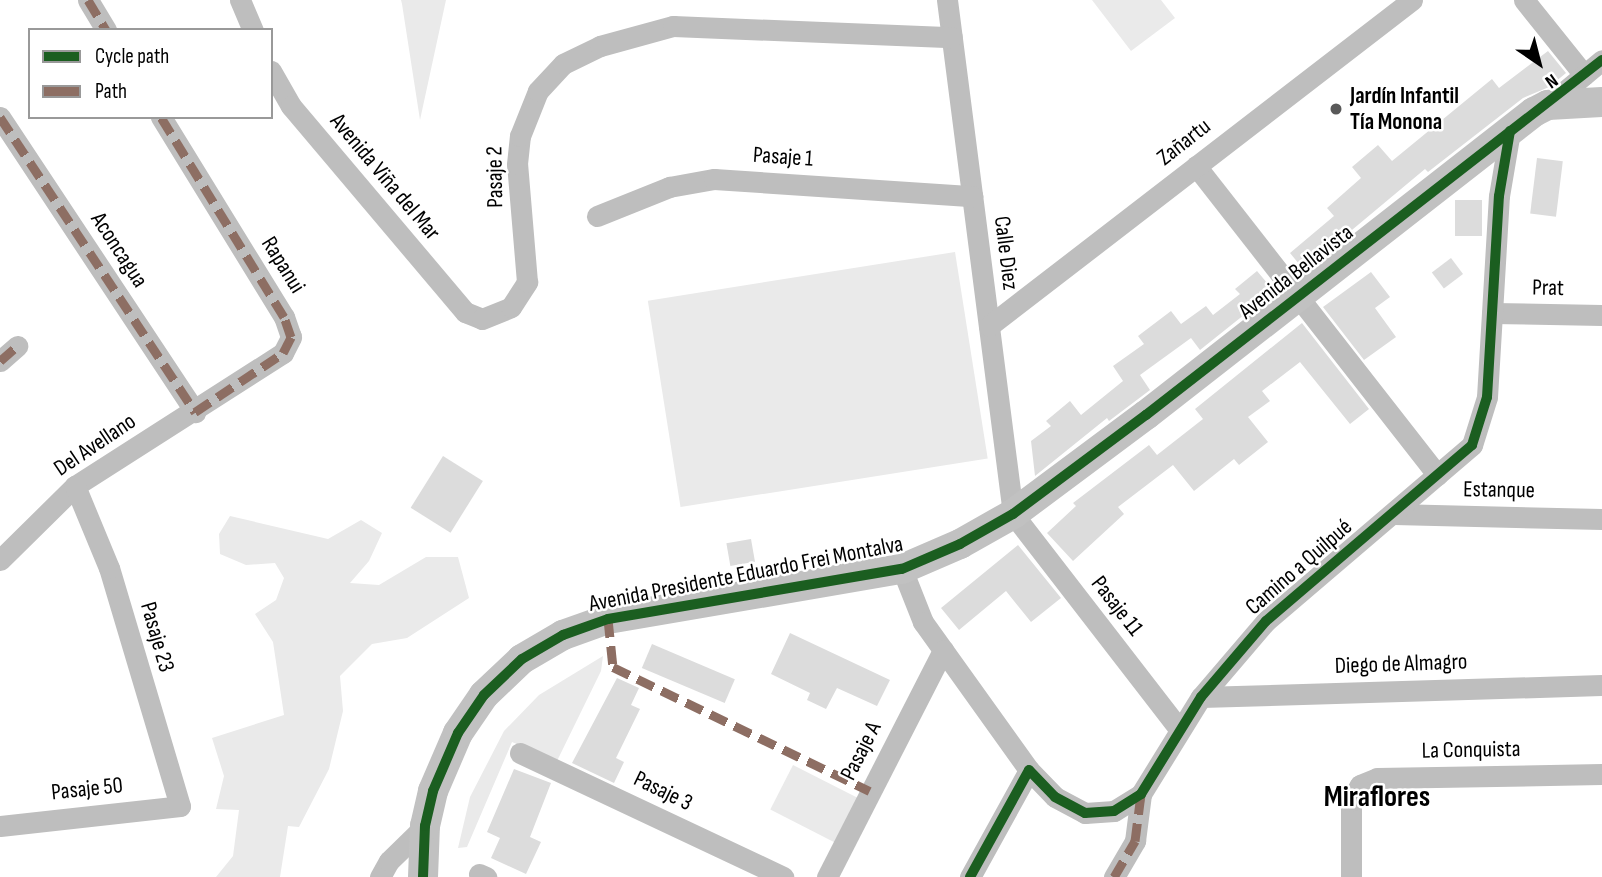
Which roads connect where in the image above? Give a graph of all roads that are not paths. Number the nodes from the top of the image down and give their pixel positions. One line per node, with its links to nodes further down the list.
1 (88, 0): 6 (street)
2 (240, 0): 7 (street)
3 (947, 0): 8 (street, Calle Diez)
4 (1412, 0): 17 (street, Zañartu)
5 (1524, 0): 11 (street)
6 (105, 28)
7 (252, 28)
8 (951, 37): 18 (street, Calle Diez); 21 (street, Pasaje 2)
9 (1602, 60): 11 (street, Avenida Bellavista)
10 (273, 74): 21 (street, Avenida Viña del Mar)
11 (1584, 75): 13 (street, Avenida Bellavista)
12 (1602, 102): 13 (street)
13 (1548, 105): 16 (street, Avenida Bellavista)
14 (0, 117): 27 (street, Aconcagua)
15 (162, 119): 27 (street, Rapanui)
16 (1510, 131): 20 (street, Avenida Bellavista); 22 (street, Camino a Quilpué)
17 (1196, 166): 20 (street); 24 (street, Zañartu)
18 (972, 196): 19 (street, Pasaje 1); 24 (street, Calle Diez)
19 (597, 216)
20 (1299, 296): 28 (street); 30 (street, Avenida Bellavista)
21 (465, 312)
22 (1492, 313): 23 (street, Prat); 28 (street, Camino a Quilpué)
23 (1602, 315)
24 (989, 326): 30 (street, Calle Diez)
25 (17, 346): 26 (street)
26 (0, 361)
27 (195, 412): 29 (street, Del Avellano)
28 (1437, 475): 31 (street, Camino a Quilpué)
29 (75, 486): 33 (street, Del Avellano); 43 (street, Pasaje 23)
30 (1013, 514): 34 (street, Avenida Presidente Eduardo Frei Montalva); 38 (street, Pasaje 11)
31 (1394, 514): 32 (street, Estanque); 37 (street, Camino a Quilpué)
32 (1602, 519)
33 (0, 560)
34 (902, 569): 35 (street, Camino a Quilpué); 45 (street, Avenida Presidente Eduardo Frei Montalva)
35 (943, 650): 40 (street, Camino a Quilpué); 49 (street, Pasaje A)
36 (1602, 685): 37 (street, Diego de Almagro)
37 (1201, 697): 38 (street, Camino a Quilpué)
38 (1179, 729): 42 (street, Camino a Quilpué)
39 (520, 753): 48 (street, Pasaje 3)
40 (1029, 770): 42 (street, Camino a Quilpué); 50 (street)
41 (1602, 774): 52 (street, La Conquista)
42 (1141, 794): 51 (street)
43 (180, 806): 44 (street, Pasaje 50)
44 (0, 826)
45 (425, 826): 46 (street); 47 (street, Avenida Presidente Eduardo Frei Montalva)
46 (380, 877)
47 (423, 877)
48 (783, 877)
49 (827, 877)
50 (970, 877)
51 (1114, 877)
52 (1351, 877)

